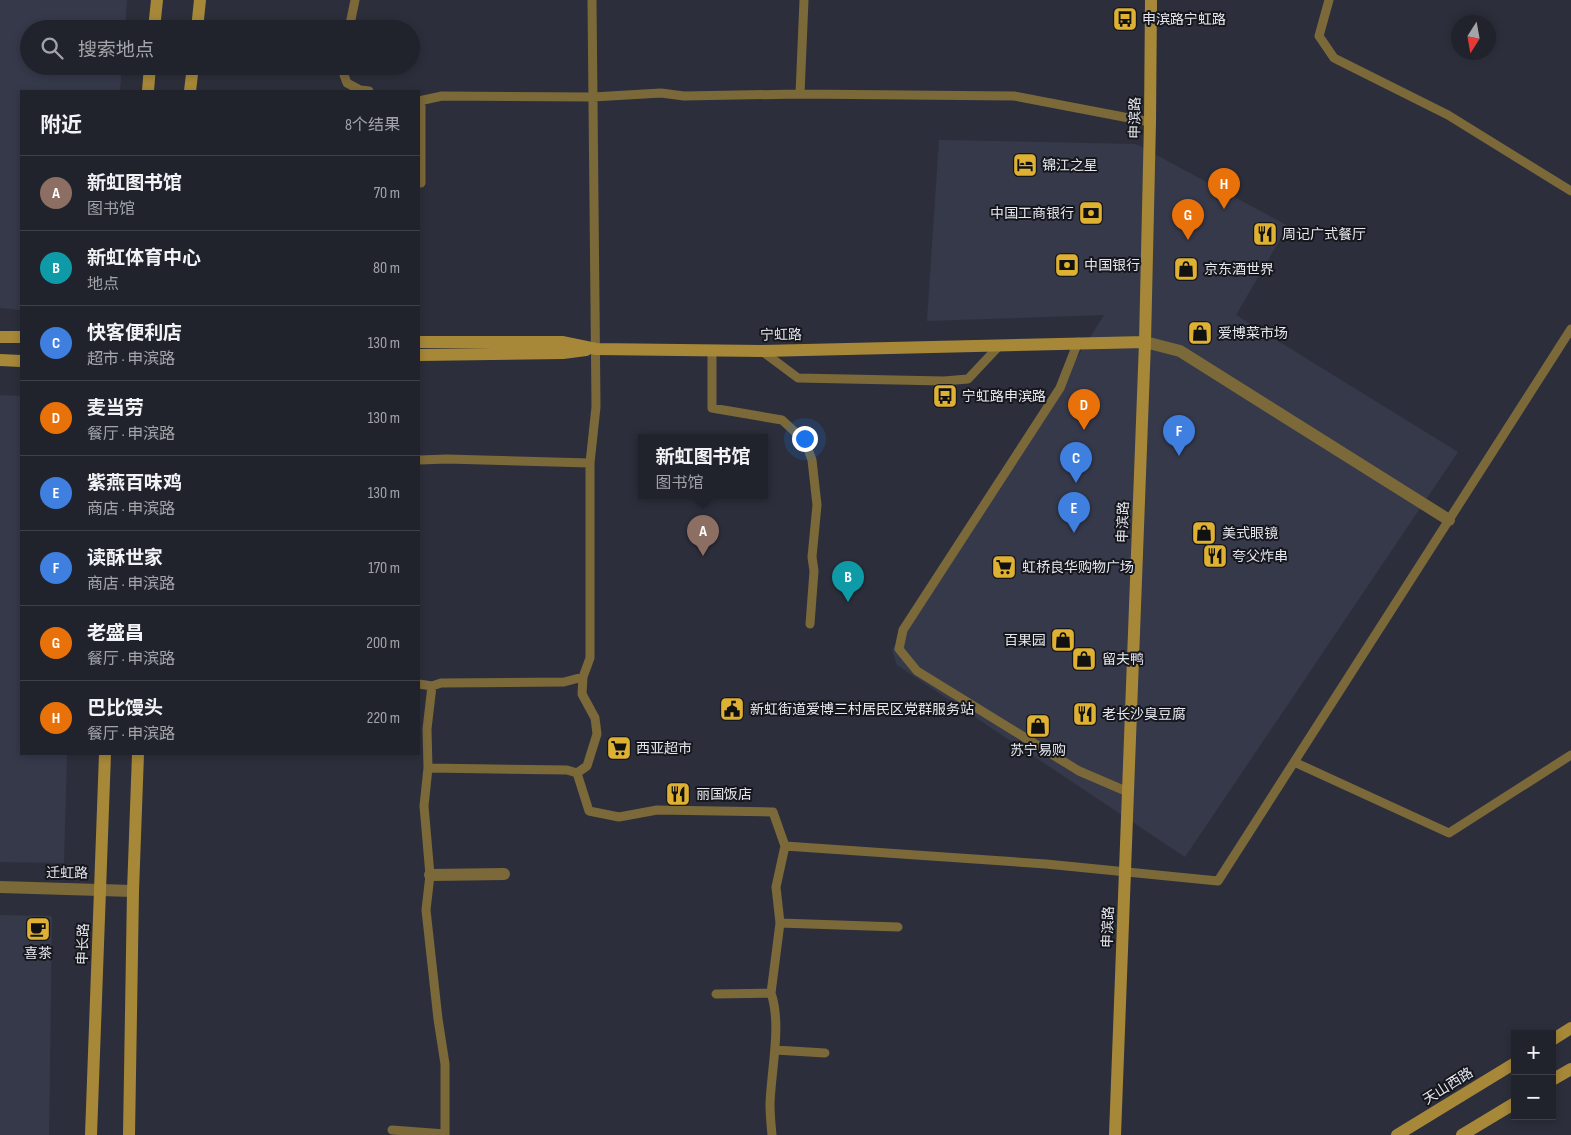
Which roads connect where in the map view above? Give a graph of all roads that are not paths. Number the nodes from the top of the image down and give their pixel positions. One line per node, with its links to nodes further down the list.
1 (157, 0): 8 (main road)
2 (200, 0): 9 (main road)
3 (355, 0): 10 (lane)
4 (592, 0): 18 (lane)
5 (804, 0): 17 (lane)
6 (1151, 0): 20 (main road, 申滨路)
7 (1329, 0): 22 (lane)
8 (155, 20)
9 (198, 20)
10 (351, 20)
11 (149, 75): 14 (main road)
12 (192, 75): 15 (main road)
13 (344, 75): 16 (lane)
14 (148, 90)
15 (190, 90)
16 (360, 90)
17 (800, 94): 18 (lane); 20 (lane)
18 (593, 97): 19 (lane); 30 (lane)
19 (420, 101): 21 (lane)
20 (1150, 122): 28 (main road, 申滨路)
21 (422, 183)
22 (1571, 191)
23 (1571, 329): 38 (lane)
24 (0, 337): 25 (main road)
25 (20, 337)
26 (420, 342): 30 (main road, 宁虹路)
27 (1078, 342): 28 (main road, 宁虹路); 29 (main road, 宁虹路); 49 (lane)
28 (1145, 342): 38 (street); 49 (main road, 申滨路)
29 (999, 346): 32 (main road, 宁虹路); 32 (lane)
30 (596, 348): 31 (main road, 宁虹路); 33 (main road); 37 (lane)
31 (712, 350): 32 (main road, 宁虹路); 39 (lane)
32 (762, 350)
33 (420, 354)
34 (0, 360): 35 (main road)
35 (20, 361)
36 (420, 460): 37 (lane)
37 (590, 463): 40 (lane)
38 (1449, 520): 46 (lane)
39 (810, 624)
40 (583, 677): 42 (lane); 48 (lane)
41 (420, 684): 42 (lane)
42 (432, 686): 47 (lane)
43 (105, 755): 55 (main road, 申长路)
44 (138, 755): 56 (main road)
45 (1571, 755): 46 (lane)
46 (1294, 762): 51 (lane)
47 (428, 768): 48 (lane); 53 (lane)
48 (577, 773): 50 (lane)
49 (1128, 792): 51 (main road, 申滨路)
50 (785, 846): 51 (lane); 57 (lane)
51 (1125, 872): 74 (main road, 申滨路)
52 (504, 874): 53 (street)
53 (430, 876): 70 (lane)
54 (0, 887): 55 (street, 迁虹路)
55 (100, 889): 56 (street, 迁虹路); 71 (main road, 申长路)
56 (134, 891): 72 (main road)
57 (780, 923): 58 (lane); 59 (lane)
58 (898, 927)
59 (771, 992): 60 (lane); 63 (lane)
60 (716, 994)
61 (1571, 1028): 62 (main road)
62 (1556, 1037)
63 (775, 1050): 64 (lane); 73 (lane)
64 (825, 1053)
65 (1511, 1065): 75 (main road, 天山西路)
66 (1571, 1069): 67 (main road)
67 (1556, 1078)
68 (1511, 1105): 76 (main road)
69 (392, 1130): 70 (lane)
70 (445, 1134)
71 (91, 1135)
72 (129, 1135)
73 (772, 1135)
74 (1115, 1135)
75 (1398, 1135)
76 (1462, 1135)

